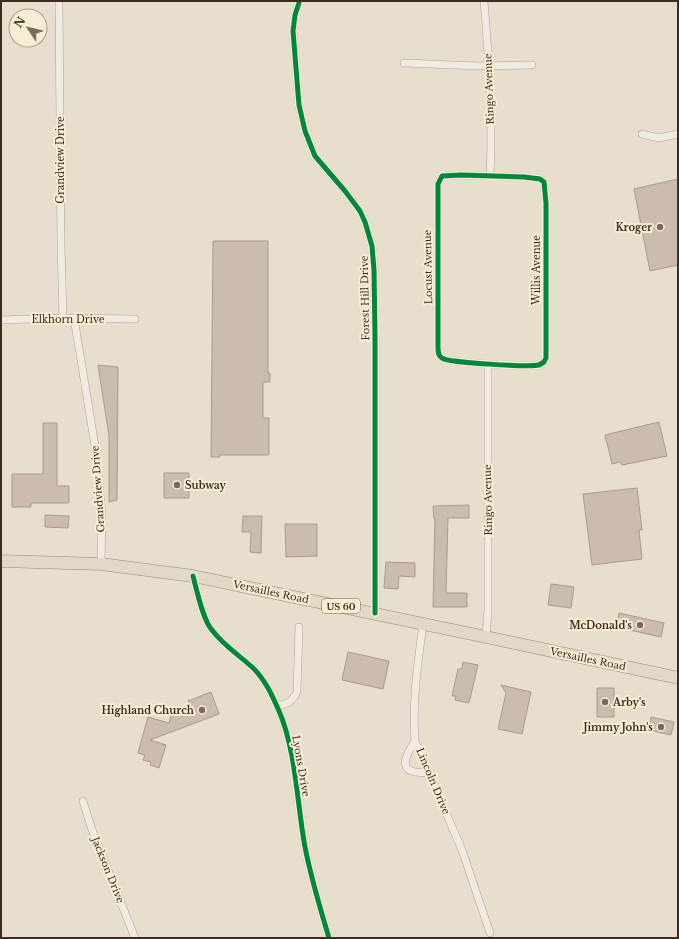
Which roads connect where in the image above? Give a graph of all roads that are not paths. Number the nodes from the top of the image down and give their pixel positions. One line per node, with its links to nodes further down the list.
1 (59, 1): 10 (street, Grandview Drive)
2 (484, 1): 6 (street, Ringo Avenue)
3 (300, 3): 18 (street, Forest Hill Drive)
4 (404, 63): 6 (street)
5 (532, 65): 6 (street)
6 (488, 66): 9 (street, Ringo Avenue)
7 (642, 134): 8 (street)
8 (678, 134)
9 (490, 176): 14 (street, Locust Avenue); 14 (street, Willis Avenue)
10 (63, 318): 11 (street, Elkhorn Drive); 13 (street, Elkhorn Drive)
11 (74, 318): 12 (street, Elkhorn Drive); 16 (street, Grandview Drive)
12 (135, 319)
13 (1, 320)
14 (488, 364): 21 (street, Ringo Avenue)
15 (1, 561): 16 (highway, Versailles Road / US 60)
16 (101, 564): 17 (highway, Versailles Road / US 60)
17 (193, 576): 18 (highway, Versailles Road / US 60); 23 (street, Lyons Drive)
18 (374, 613): 19 (highway, Versailles Road / US 60)
19 (424, 624): 21 (highway, Versailles Road / US 60); 24 (street, Lincoln Drive)
20 (299, 627): 23 (street)
21 (486, 637): 22 (highway, Versailles Road / US 60)
22 (678, 678)
23 (277, 706): 29 (street, Lyons Drive)
24 (415, 740): 25 (street, Lincoln Drive); 25 (street)
25 (431, 774): 27 (street, Lincoln Drive)
26 (83, 801): 28 (street, Jackson Drive)
27 (490, 933)
28 (135, 938)
29 (329, 938)

